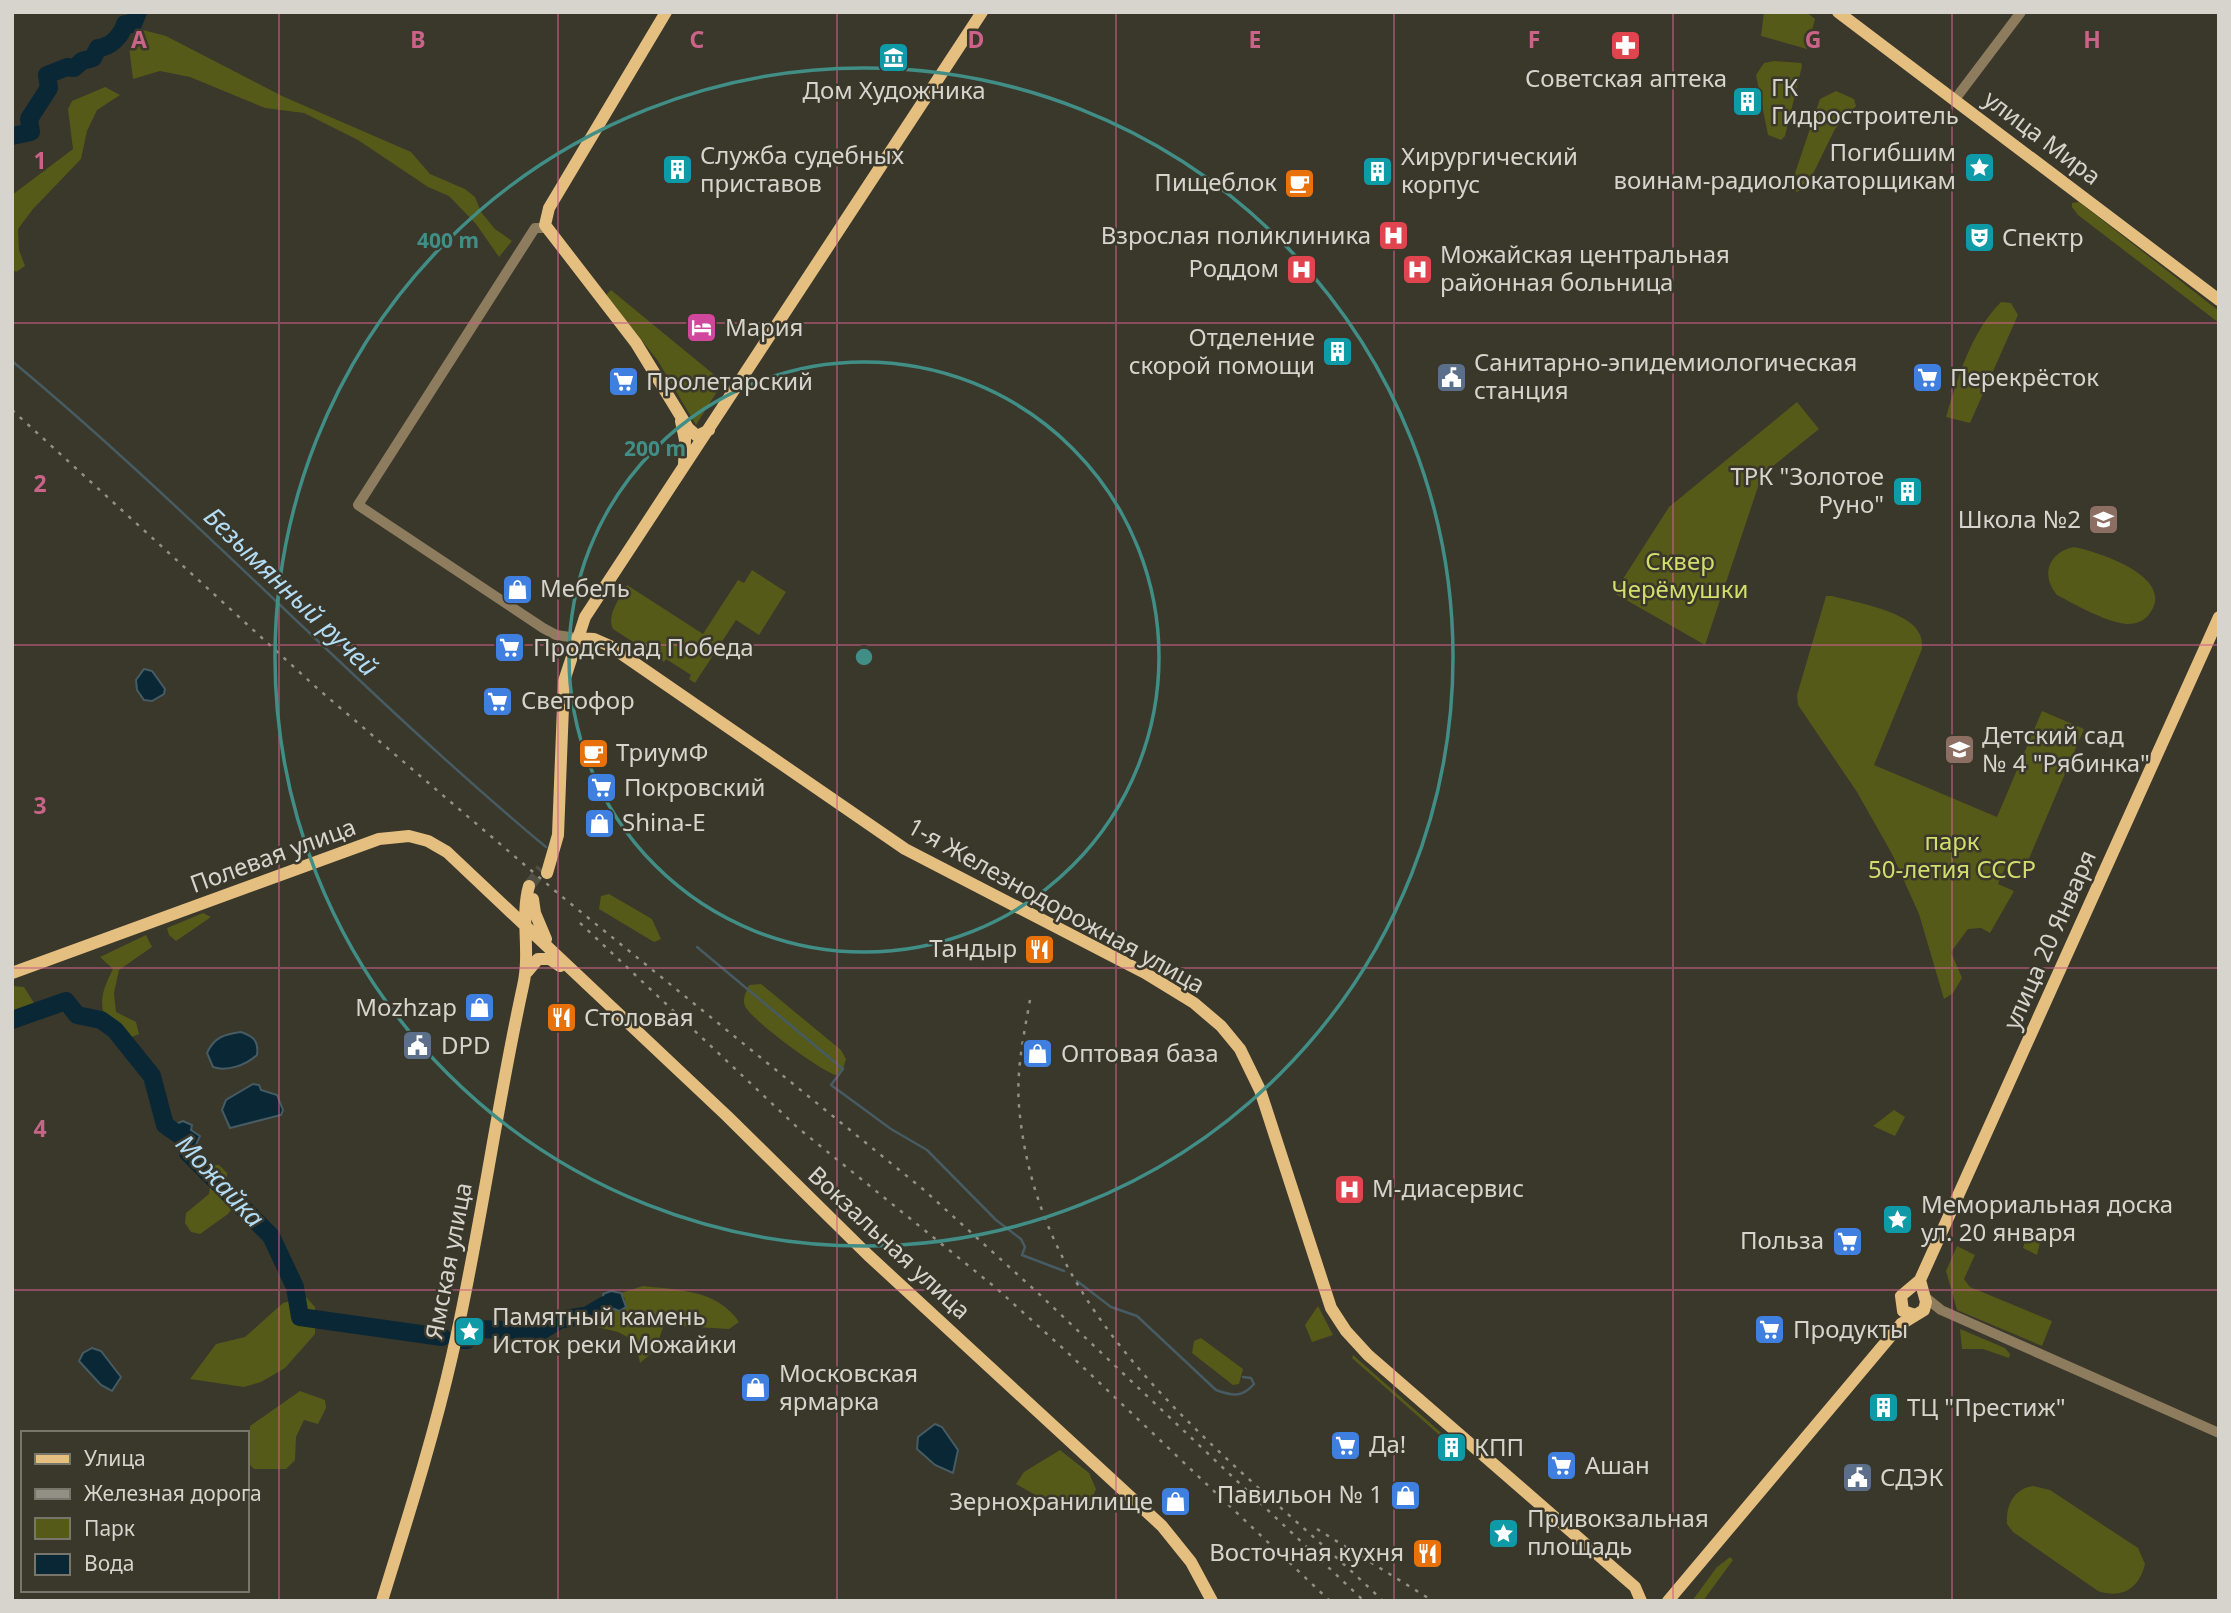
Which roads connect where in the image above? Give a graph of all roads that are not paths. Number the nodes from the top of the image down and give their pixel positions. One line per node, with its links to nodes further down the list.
1 (666, 12): 6 (main road)
2 (982, 12): 9 (main road)
3 (1838, 12): 5 (main road, улица Мира)
4 (2021, 12): 5 (street)
5 (1956, 98): 7 (main road, улица Мира)
6 (540, 228): 8 (main road); 12 (street, 1-я Железнодорожная улица)
7 (2219, 300)
8 (679, 414): 9 (main road); 10 (main road)
9 (709, 430): 10 (main road)
10 (684, 466): 12 (main road)
11 (2219, 617): 21 (main road, улица 20 Января)
12 (577, 638): 13 (main road); 27 (main road, 1-я Железнодорожная улица)
13 (544, 871)
14 (491, 891): 15 (main road); 16 (main road, Полевая улица); 18 (main road, Полевая улица)
15 (533, 892): 16 (main road, Ямская улица); 17 (main road)
16 (527, 924): 17 (main road, Вокзальная улица); 19 (main road, Ямская улица)
17 (550, 948): 20 (main road, Вокзальная улица)
18 (12, 973)
19 (525, 975): 20 (main road); 25 (main road, Ямская улица)
20 (578, 978): 26 (main road, Вокзальная улица)
21 (1923, 1290): 22 (street); 23 (main road, улица 20 Января); 23 (main road)
22 (1941, 1310): 23 (street); 24 (street)
23 (1910, 1316): 28 (main road)
24 (2219, 1433)
25 (383, 1601)
26 (1212, 1601)
27 (1641, 1601)
28 (1668, 1601)

